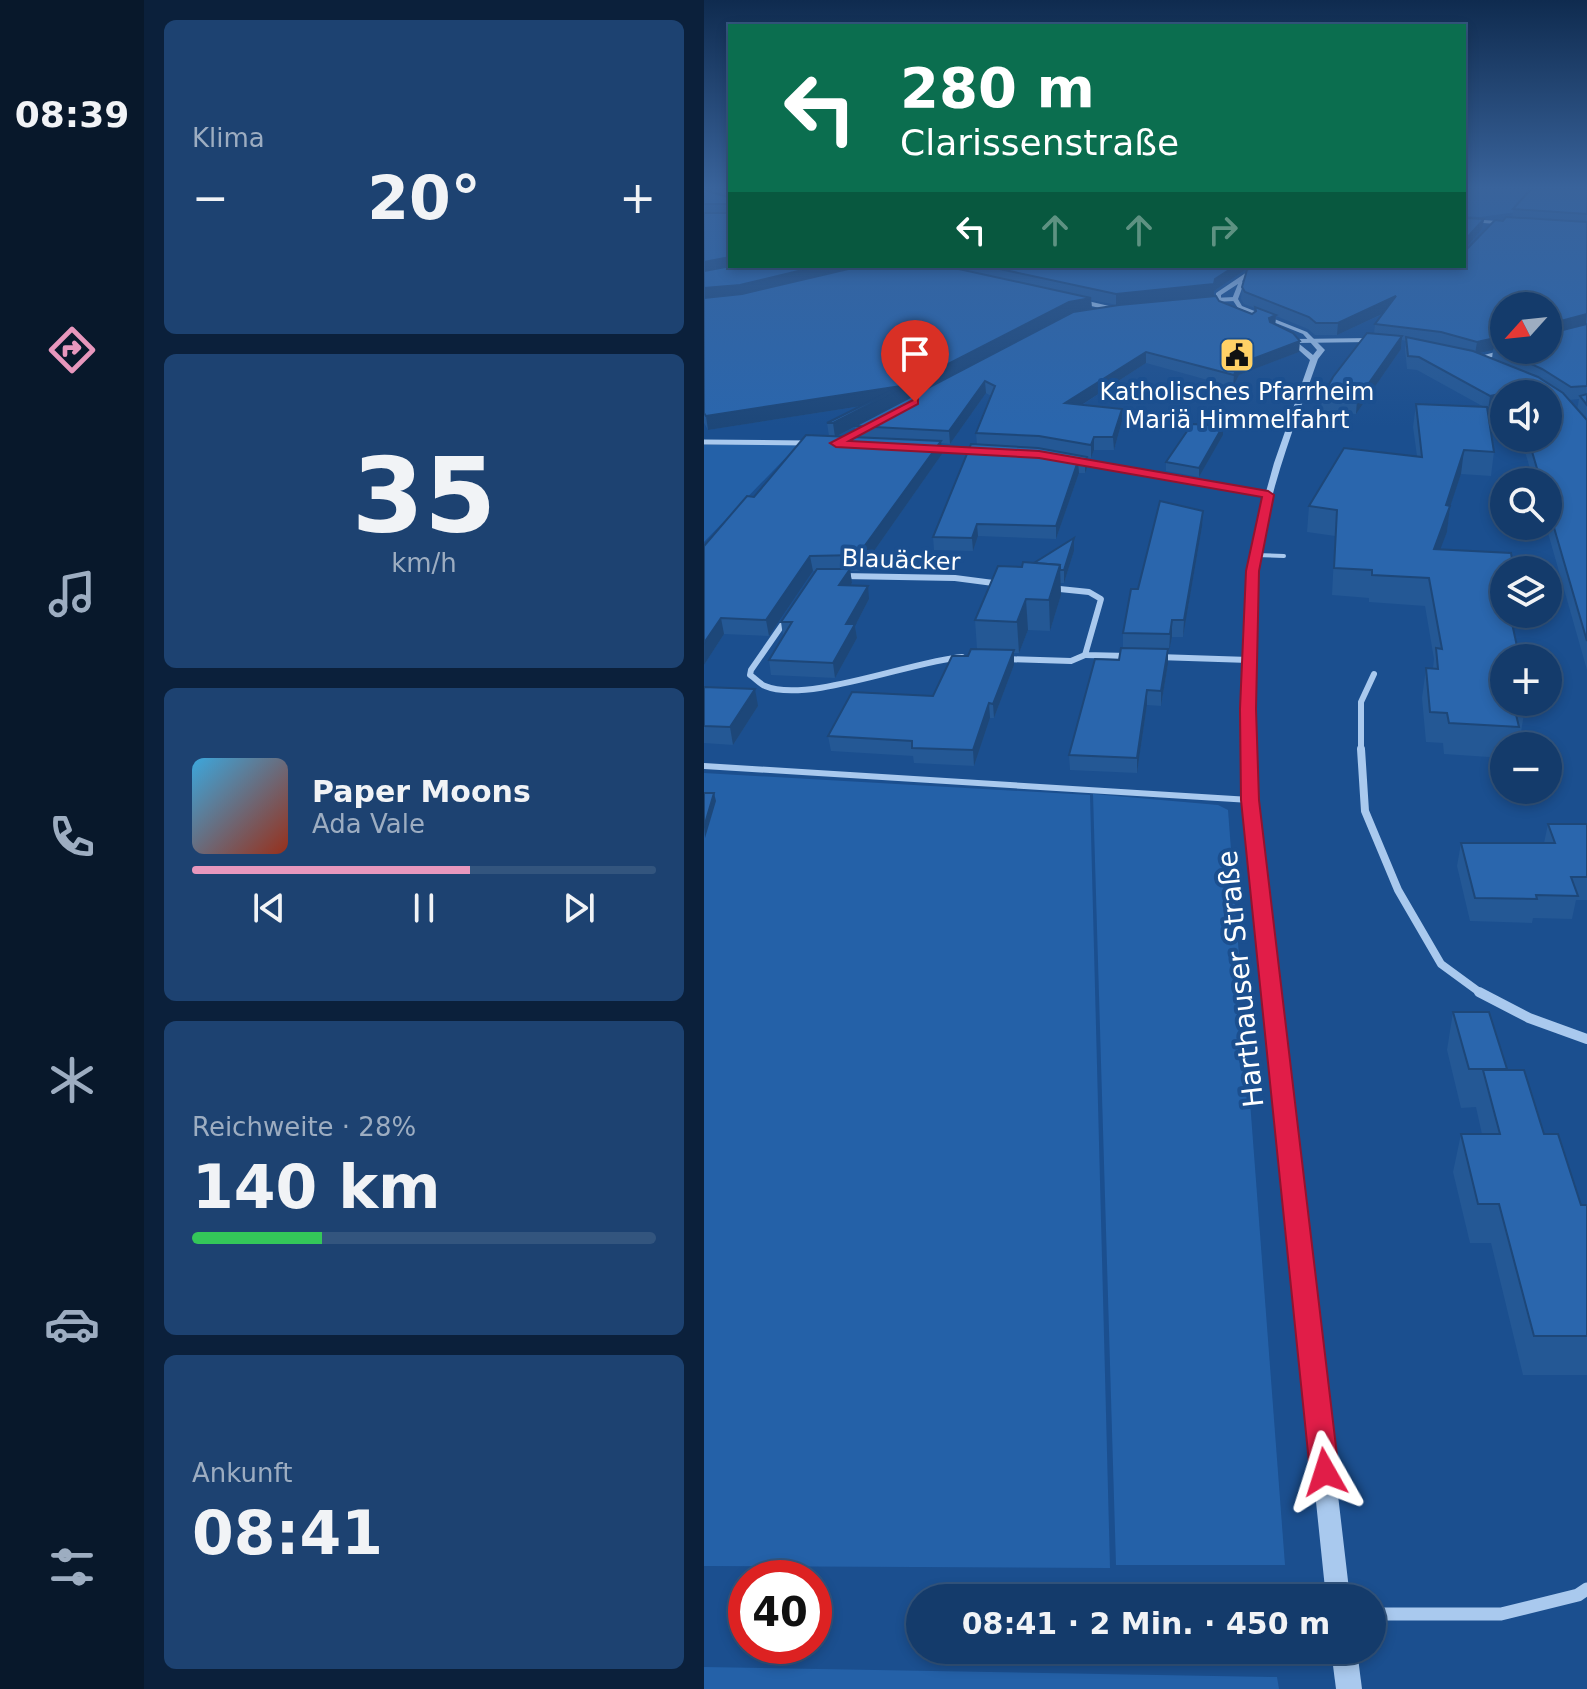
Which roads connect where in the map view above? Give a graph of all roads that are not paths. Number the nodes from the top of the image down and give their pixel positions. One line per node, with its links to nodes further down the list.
1 (1258, 268): 2 (street)
2 (1241, 283): 3 (street); 4 (street)
3 (1217, 299): 4 (street); 5 (street); 9 (street)
4 (1235, 299): 8 (street)
5 (1205, 300)
6 (1074, 301): 7 (street)
7 (1103, 313)
8 (1314, 340): 9 (street); 10 (street); 13 (street, Harthauser Straße)
9 (1296, 341): 13 (street)
10 (1381, 341)
11 (1490, 355): 14 (street)
12 (1464, 356): 14 (street)
13 (1314, 359): 21 (street, Harthauser Straße)
14 (1476, 359): 15 (street)
15 (1490, 364)
16 (704, 442): 17 (street)
17 (810, 443)
18 (920, 447): 19 (street)
19 (995, 452)
20 (1066, 458): 21 (street)
21 (1268, 495): 22 (street, Harthauser Straße)
22 (1255, 555): 23 (lane); 31 (street, Harthauser Straße)
23 (1284, 556)
24 (831, 576): 25 (street, Blauäcker)
25 (1004, 584)
26 (1046, 587): 28 (street)
27 (792, 611): 29 (street)
28 (1085, 655): 30 (street); 31 (street)
29 (979, 657)
30 (995, 658)
31 (1249, 660): 34 (street, Harthauser Straße)
32 (1374, 674): 35 (street)
33 (704, 766): 34 (lane)
34 (1250, 800): 36 (street, Harthauser Straße)
35 (1587, 1039)
36 (1336, 1584)
37 (1587, 1589): 38 (street)
38 (1386, 1614)
39 (1346, 1664): 40 (street)
40 (1349, 1689)

